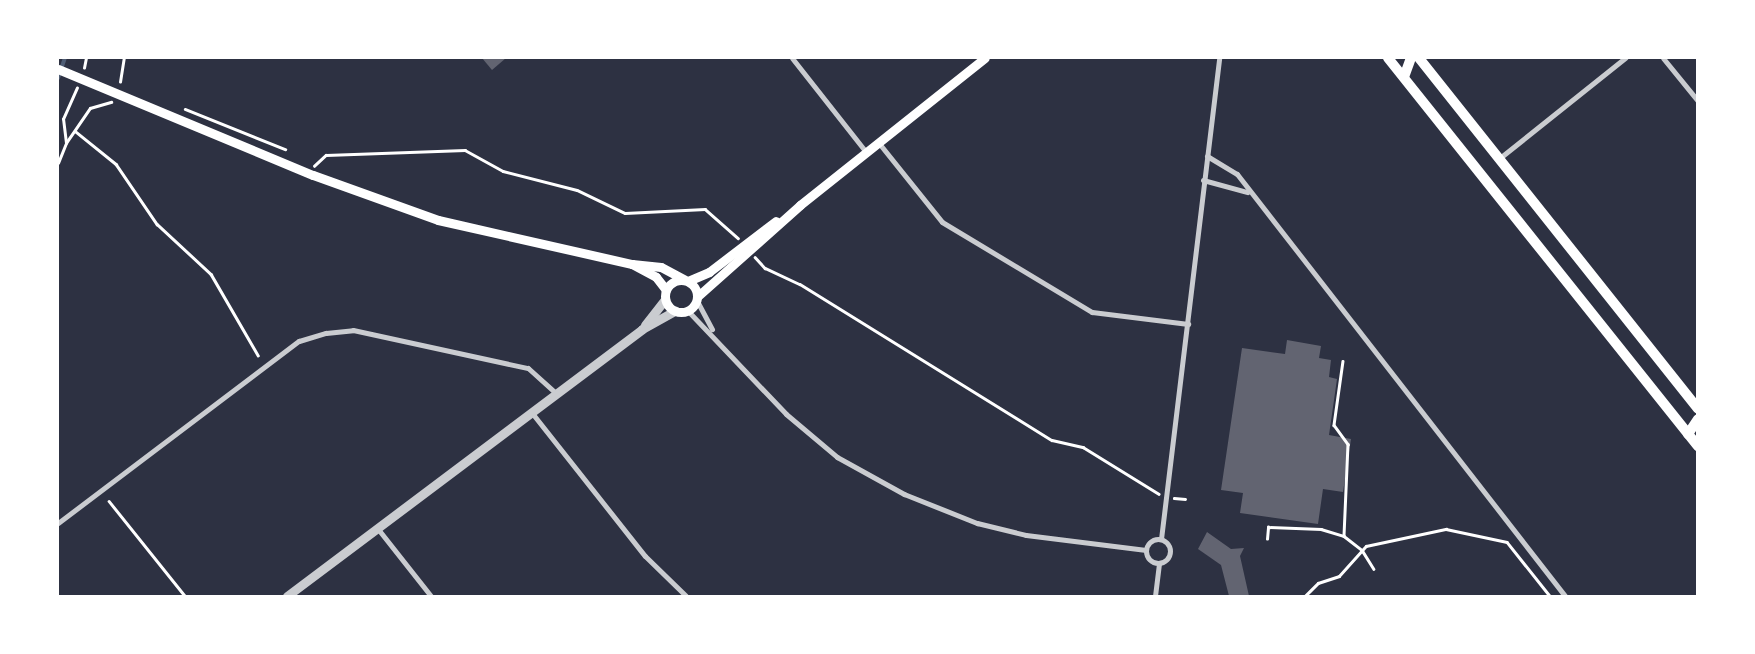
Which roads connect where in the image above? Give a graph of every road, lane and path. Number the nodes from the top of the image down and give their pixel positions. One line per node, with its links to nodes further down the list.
1 (86, 58): 13 (path)
2 (124, 58): 14 (path)
3 (792, 58): 22 (street)
4 (985, 58): 19 (main road)
5 (1219, 58): 23 (street)
6 (1388, 58): 12 (main road)
7 (1411, 58): 12 (main road)
8 (1419, 58): 24 (main road)
9 (1625, 58): 24 (street)
10 (1663, 58): 16 (street)
11 (58, 69): 13 (main road)
12 (1404, 77): 47 (main road)
13 (83, 79): 15 (main road); 20 (path)
14 (129, 86)
15 (115, 93): 18 (path); 26 (main road)
16 (1698, 101)
17 (175, 105): 21 (path)
18 (75, 131): 20 (path); 41 (path)
19 (878, 142): 22 (main road); 38 (street)
20 (66, 143): 25 (path)
21 (285, 150)
22 (866, 152): 29 (main road)
23 (1207, 156): 27 (street); 28 (street)
24 (1501, 157): 44 (main road)
25 (58, 163)
26 (313, 174): 30 (path); 32 (main road)
27 (1203, 180): 28 (street); 38 (street)
28 (1248, 192): 68 (street)
29 (800, 205): 30 (main road); 31 (main road)
30 (742, 244): 33 (main road)
31 (750, 252): 35 (main road); 49 (path)
32 (632, 264): 33 (main road); 34 (main road)
33 (686, 280): 34 (main road); 35 (main road)
34 (666, 294): 36 (main road); 39 (street)
35 (697, 299): 37 (main road); 40 (street)
36 (675, 311): 37 (main road); 39 (street)
37 (688, 311): 40 (street)
38 (1188, 324): 49 (street)
39 (642, 329): 43 (street)
40 (715, 336): 57 (street)
41 (258, 355)
42 (1342, 361): 54 (path)
43 (557, 394): 45 (street); 52 (street)
44 (1698, 409)
45 (532, 413): 53 (street); 64 (street)
46 (1698, 419): 47 (main road)
47 (1688, 434): 48 (main road)
48 (1698, 446)
49 (1166, 498): 50 (path); 55 (street)
50 (1185, 499)
51 (109, 500): 61 (path)
52 (58, 523)
53 (378, 529): 62 (street); 63 (street)
54 (1344, 536): 56 (path); 58 (path)
55 (1160, 539): 57 (street); 59 (street)
56 (1267, 539)
57 (1146, 550): 59 (street)
58 (1362, 550): 60 (path); 66 (path); 67 (path)
59 (1159, 563): 65 (street)
60 (1374, 569)
61 (185, 596)
62 (287, 596)
63 (431, 596)
64 (686, 596)
65 (1155, 596)
66 (1305, 596)
67 (1550, 596)
68 (1565, 596)

